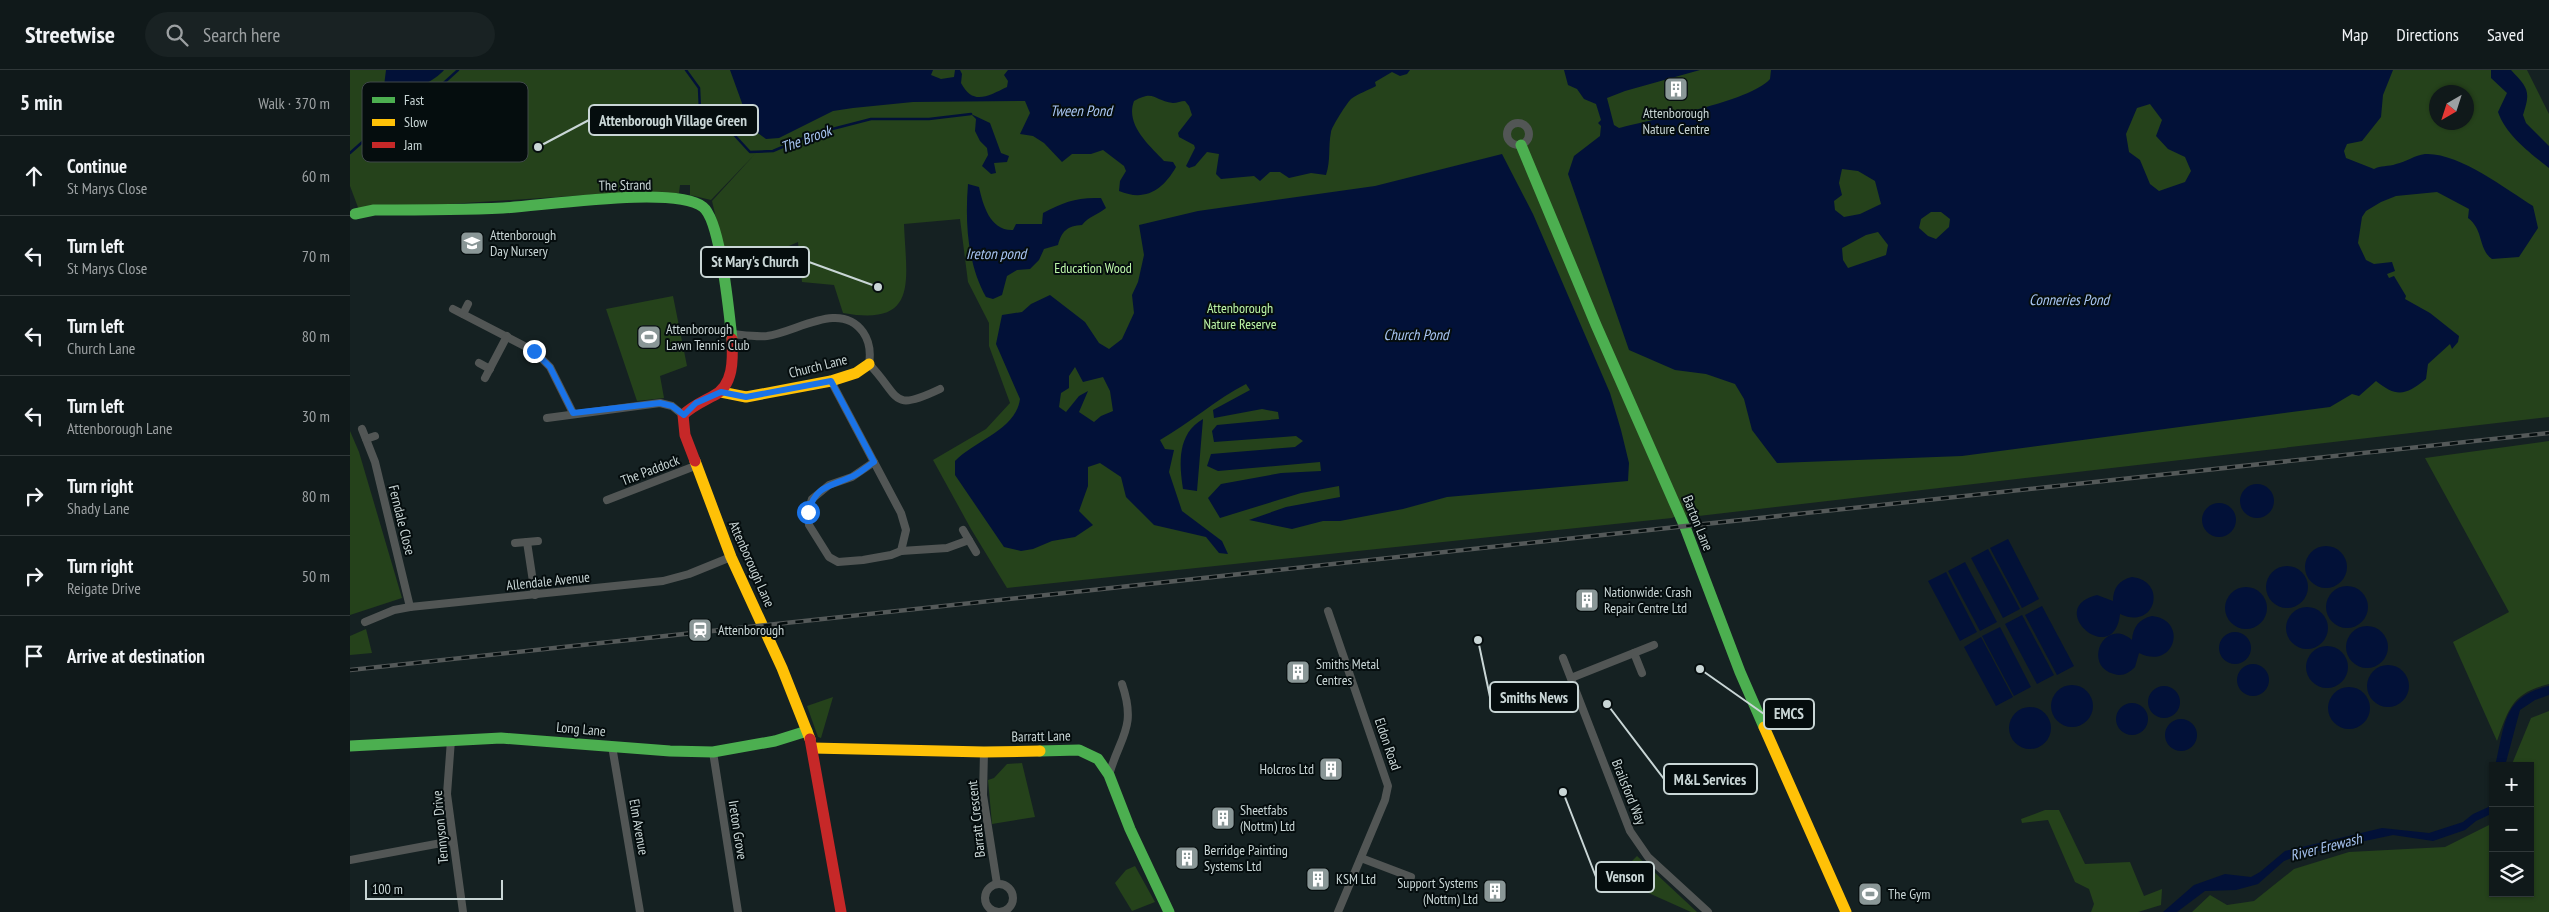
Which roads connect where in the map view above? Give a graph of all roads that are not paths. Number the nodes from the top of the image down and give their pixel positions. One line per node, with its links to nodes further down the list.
1 (1521, 145): 64 (street, Barton Lane)
2 (355, 214): 6 (street, The Strand)
3 (468, 304): 5 (street)
4 (453, 309): 5 (street)
5 (463, 314): 7 (street)
6 (732, 334): 9 (street, Church Lane); 14 (street, The Strand)
7 (507, 336): 10 (street); 15 (street)
8 (479, 363): 10 (street)
9 (869, 364): 12 (street, Church Lane); 13 (street)
10 (490, 369): 11 (street)
11 (485, 378)
12 (831, 381): 14 (street, Church Lane); 21 (street)
13 (940, 389)
14 (721, 392): 16 (street)
15 (573, 413): 16 (street); 17 (street)
16 (684, 415): 22 (street, Attenborough Lane)
17 (547, 418)
18 (362, 429): 20 (street, Ferndale Close)
19 (375, 436): 20 (street)
20 (366, 440): 33 (street, Ferndale Close)
21 (874, 462): 29 (street); 29 (street)
22 (695, 466): 23 (street, The Paddock); 31 (street, Attenborough Lane)
23 (610, 496)
24 (963, 530): 25 (street)
25 (969, 540): 29 (street); 30 (street)
26 (538, 541): 27 (street)
27 (527, 542): 28 (street); 32 (street)
28 (515, 543)
29 (900, 551)
30 (976, 552)
31 (731, 557): 32 (street, Allendale Avenue); 42 (street, Attenborough Lane)
32 (535, 595): 33 (street, Allendale Avenue)
33 (410, 607): 35 (street, Allendale Avenue)
34 (1328, 611): 53 (street, Eldon Road)
35 (365, 622)
36 (1654, 645): 37 (street)
37 (1634, 653): 39 (street); 40 (street)
38 (1563, 658): 40 (street, Brailsford Way)
39 (1642, 673)
40 (1571, 678): 63 (street, Brailsford Way)
41 (1122, 684): 49 (street)
42 (807, 732): 46 (street, Attenborough Lane); 47 (street, Long Lane)
43 (451, 740): 44 (street, Long Lane); 45 (street, Long Lane); 52 (street, Tennyson Drive)
44 (350, 746)
45 (612, 746): 47 (street, Long Lane); 58 (street, Elm Avenue)
46 (813, 748): 48 (street, Barratt Lane); 60 (street, Attenborough Lane)
47 (713, 752): 59 (street, Ireton Grove)
48 (984, 752): 50 (street, Barratt Lane); 56 (street, Barratt Crescent)
49 (1114, 755): 50 (street); 51 (street)
50 (1098, 760): 51 (street)
51 (1108, 774): 61 (street)
52 (452, 841): 54 (street); 57 (street, Tennyson Drive)
53 (1361, 858): 55 (street); 62 (street, Eldon Road)
54 (350, 860)
55 (1411, 877)
56 (997, 884)
57 (463, 912)
58 (640, 912)
59 (738, 912)
60 (841, 912)
61 (1169, 912)
62 (1338, 912)
63 (1708, 912)
64 (1846, 912)

